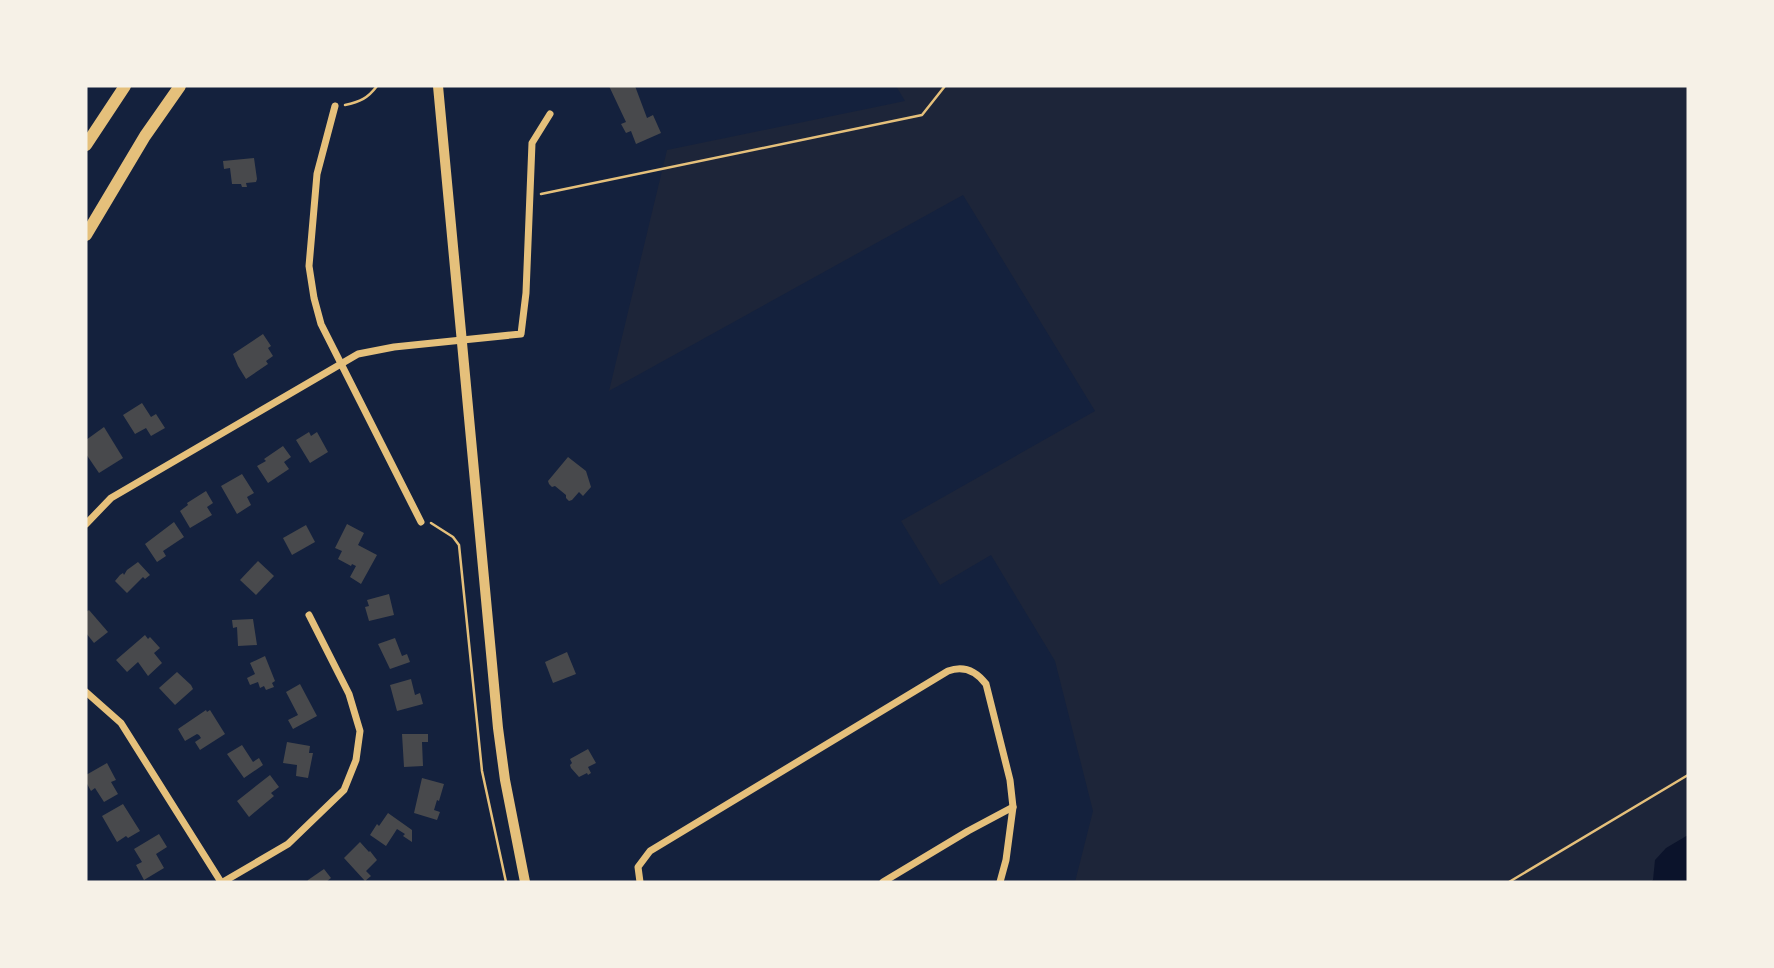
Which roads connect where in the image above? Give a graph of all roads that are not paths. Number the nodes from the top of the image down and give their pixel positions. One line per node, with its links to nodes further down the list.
1 (125, 86): 6 (highway)
2 (180, 86): 7 (highway)
3 (438, 86): 8 (main road)
4 (335, 106): 9 (street)
5 (550, 114): 8 (street)
6 (86, 145)
7 (86, 235)
8 (462, 340): 9 (street); 16 (main road)
9 (340, 363): 10 (street); 11 (street)
10 (421, 522)
11 (86, 524)
12 (309, 615): 15 (street)
13 (86, 692): 15 (street)
14 (1013, 807): 17 (street); 18 (street); 19 (street)
15 (222, 882)
16 (525, 882)
17 (640, 882)
18 (883, 882)
19 (1000, 882)

